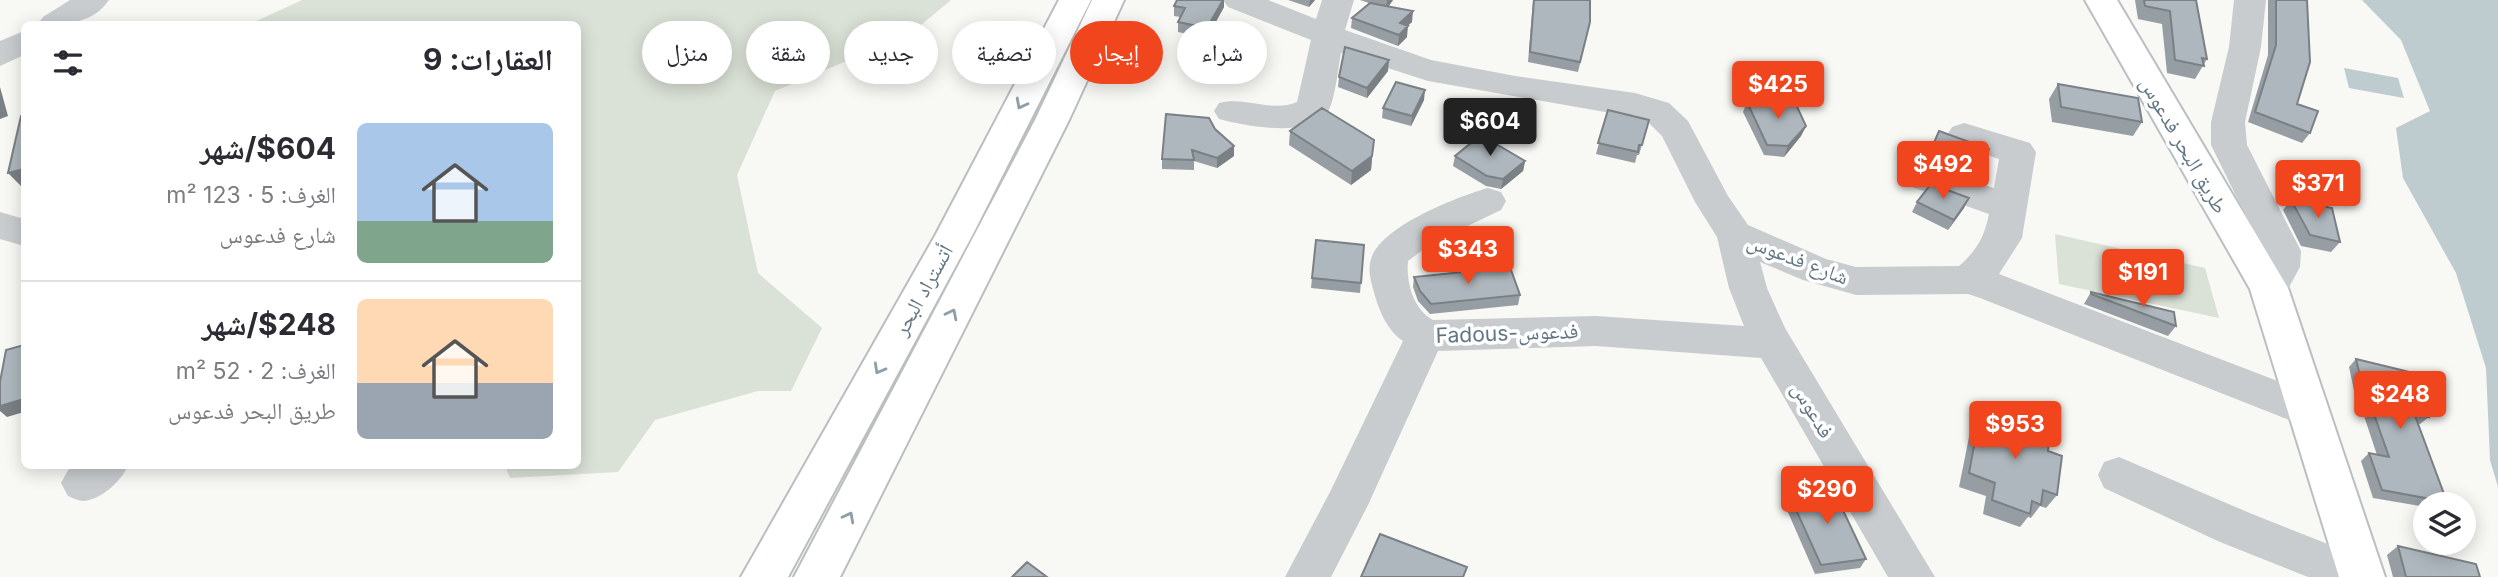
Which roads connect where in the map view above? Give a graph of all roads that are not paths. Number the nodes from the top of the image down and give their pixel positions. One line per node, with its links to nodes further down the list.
1 (93, 0): 8 (street)
2 (1076, 0): 26 (main road, أتستراد البحر, one-way to 26)
3 (1108, 0): 27 (main road, أتستراد البحر, one-way to 3)
4 (1239, 0): 9 (street, شارع فدعوس)
5 (1338, 0): 9 (street)
6 (2101, 0): 21 (main road, طريق البحر فدعوس)
7 (2250, 0): 21 (street, طريق البحر فدعوس)
8 (59, 21)
9 (1331, 35): 12 (street); 19 (street, شارع فدعوس)
10 (21, 43): 11 (street)
11 (0, 55)
12 (1231, 111)
13 (1964, 135): 16 (street)
14 (1922, 177): 16 (street)
15 (1488, 201): 22 (street)
16 (2008, 207): 20 (street)
17 (0, 225): 18 (street)
18 (21, 232)
19 (1735, 235): 20 (street, شارع فدعوس); 23 (street, فدعوس)
20 (1968, 280): 24 (street, شارع فدعوس)
21 (2269, 288): 24 (main road, طريق البحر فدعوس)
22 (1426, 334): 23 (street, Fadous-فدعوس); 28 (street, Fadous-فدعوس)
23 (1772, 343): 29 (street, فدعوس)
24 (2307, 410): 30 (main road, طريق البحر فدعوس)
25 (2119, 475): 30 (street)
26 (764, 577)
27 (817, 577)
28 (1308, 577)
29 (1912, 577)
30 (2361, 577)

